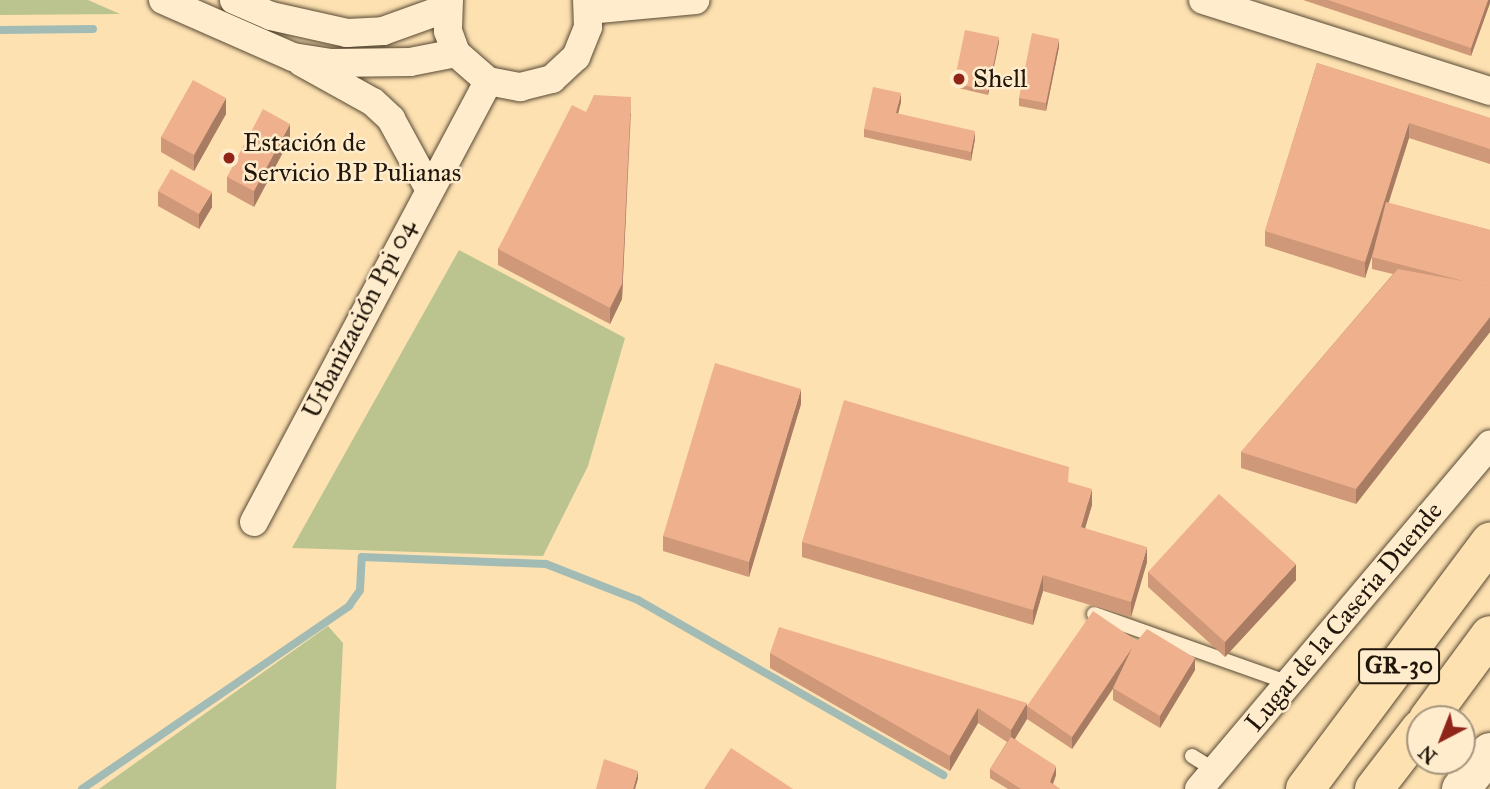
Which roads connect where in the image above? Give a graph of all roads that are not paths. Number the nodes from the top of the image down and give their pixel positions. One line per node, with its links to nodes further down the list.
1 (163, 0): 8 (street)
2 (234, 0): 5 (street)
3 (696, 0): 6 (street)
4 (1203, 0): 10 (street)
5 (448, 4): 7 (street)
6 (588, 5): 9 (street)
7 (456, 53): 8 (street); 9 (street)
8 (293, 57): 11 (street)
9 (488, 81): 11 (street, Urbanización Ppi 04)
10 (1490, 91)
11 (428, 187): 13 (street, Urbanización Ppi 04)
12 (1490, 445): 17 (street, Lugar de la Caseria Duende)
13 (254, 522)
14 (1490, 542): 22 (highway, GR-30)
15 (1094, 614): 17 (lane)
16 (1490, 635): 18 (highway, GR-30)
17 (1289, 683): 21 (street, Lugar de la Caseria Duende)
18 (1438, 705)
19 (1406, 747): 23 (highway)
20 (1490, 752): 24 (street)
21 (1202, 772)
22 (1305, 789)
23 (1374, 789)
24 (1461, 789)

